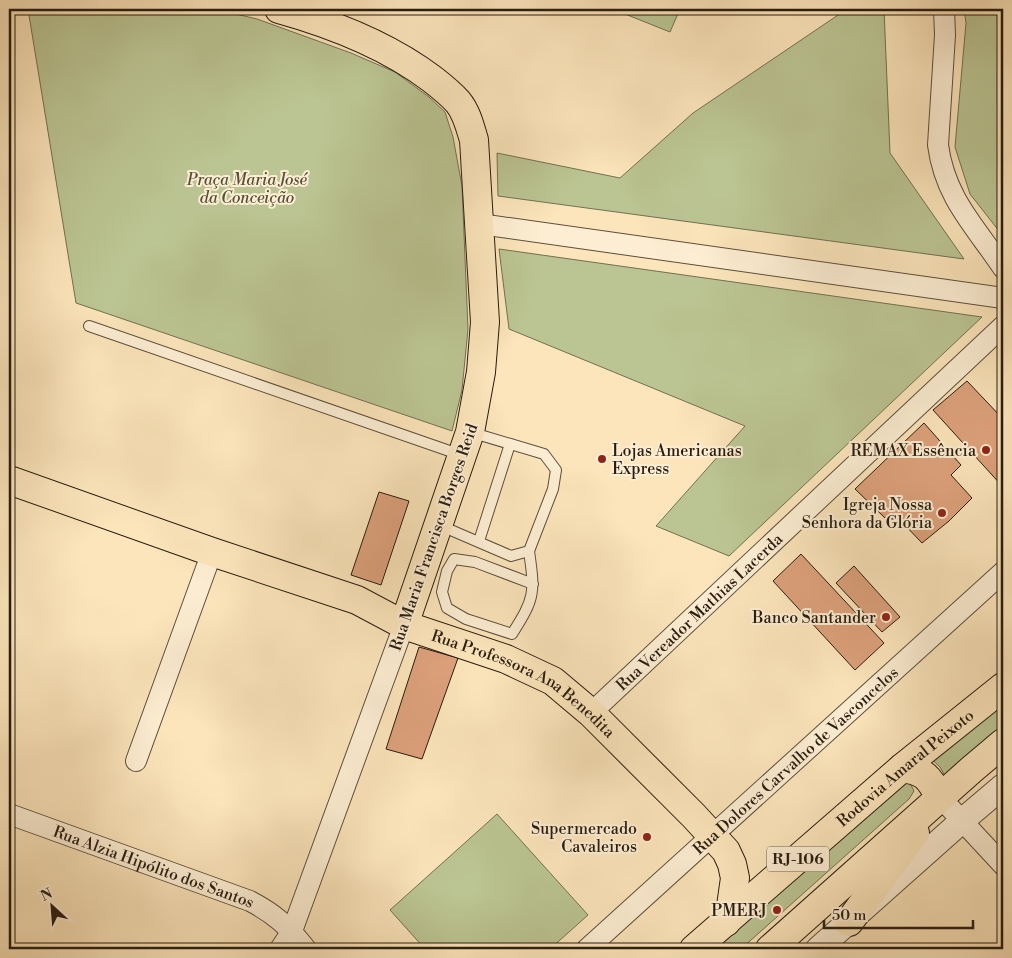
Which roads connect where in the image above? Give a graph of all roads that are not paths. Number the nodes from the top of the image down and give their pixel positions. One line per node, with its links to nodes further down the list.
1 (279, 9): 3 (highway, Rua Maria Francisca Borges Reid)
2 (944, 9): 4 (street)
3 (480, 224): 5 (street); 8 (highway, Rua Maria Francisca Borges Reid)
4 (1003, 268)
5 (1003, 298)
6 (89, 326): 8 (lane)
7 (1003, 326): 21 (street, Rua Vereador Mathias Lacerda)
8 (466, 444): 9 (lane); 11 (highway, Rua Maria Francisca Borges Reid)
9 (510, 444): 12 (lane); 13 (lane)
10 (9, 480): 14 (highway, Rua Professora Ana Benedita)
11 (438, 524): 12 (lane); 15 (highway, Rua Maria Francisca Borges Reid)
12 (479, 541): 13 (lane)
13 (529, 551): 17 (lane)
14 (212, 552): 18 (highway, Rua Professora Ana Benedita); 23 (street)
15 (434, 568): 17 (lane); 17 (lane); 18 (highway); 19 (highway, Rua Maria Francisca Borges Reid)
16 (1003, 572): 29 (street, Rua Dolores Carvalho de Vasconcelos)
17 (533, 584)
18 (358, 600): 19 (highway, Rua Professora Ana Benedita)
19 (404, 625): 21 (highway, Rua Professora Ana Benedita); 33 (street, Rua Maria Francisca Borges Reid)
20 (1003, 687): 24 (highway, Rodovia Amaral Peixoto / RJ-106)
21 (591, 713): 29 (highway, Rua Professora Ana Benedita)
22 (1003, 743): 26 (highway, RJ-106)
23 (136, 761)
24 (902, 768): 26 (highway); 31 (highway, Rodovia Amaral Peixoto / RJ-106)
25 (1003, 786): 28 (street)
26 (940, 797): 28 (street); 32 (highway); 38 (highway, RJ-106)
27 (9, 814): 33 (street, Rua Alzia Hipólito dos Santos)
28 (963, 820): 30 (street); 32 (street)
29 (713, 837): 31 (highway, Rua Professora Ana Benedita); 36 (street, Rua Dolores Carvalho de Vasconcelos)
30 (1003, 865)
31 (726, 922): 37 (highway, Rodovia Amaral Peixoto / RJ-106)
32 (849, 922): 39 (street)
33 (292, 931): 34 (street, Rua Maria Francisca Borges Reid); 35 (street)
34 (280, 949)
35 (306, 949)
36 (587, 949)
37 (694, 949)
38 (770, 949)
39 (818, 949)

